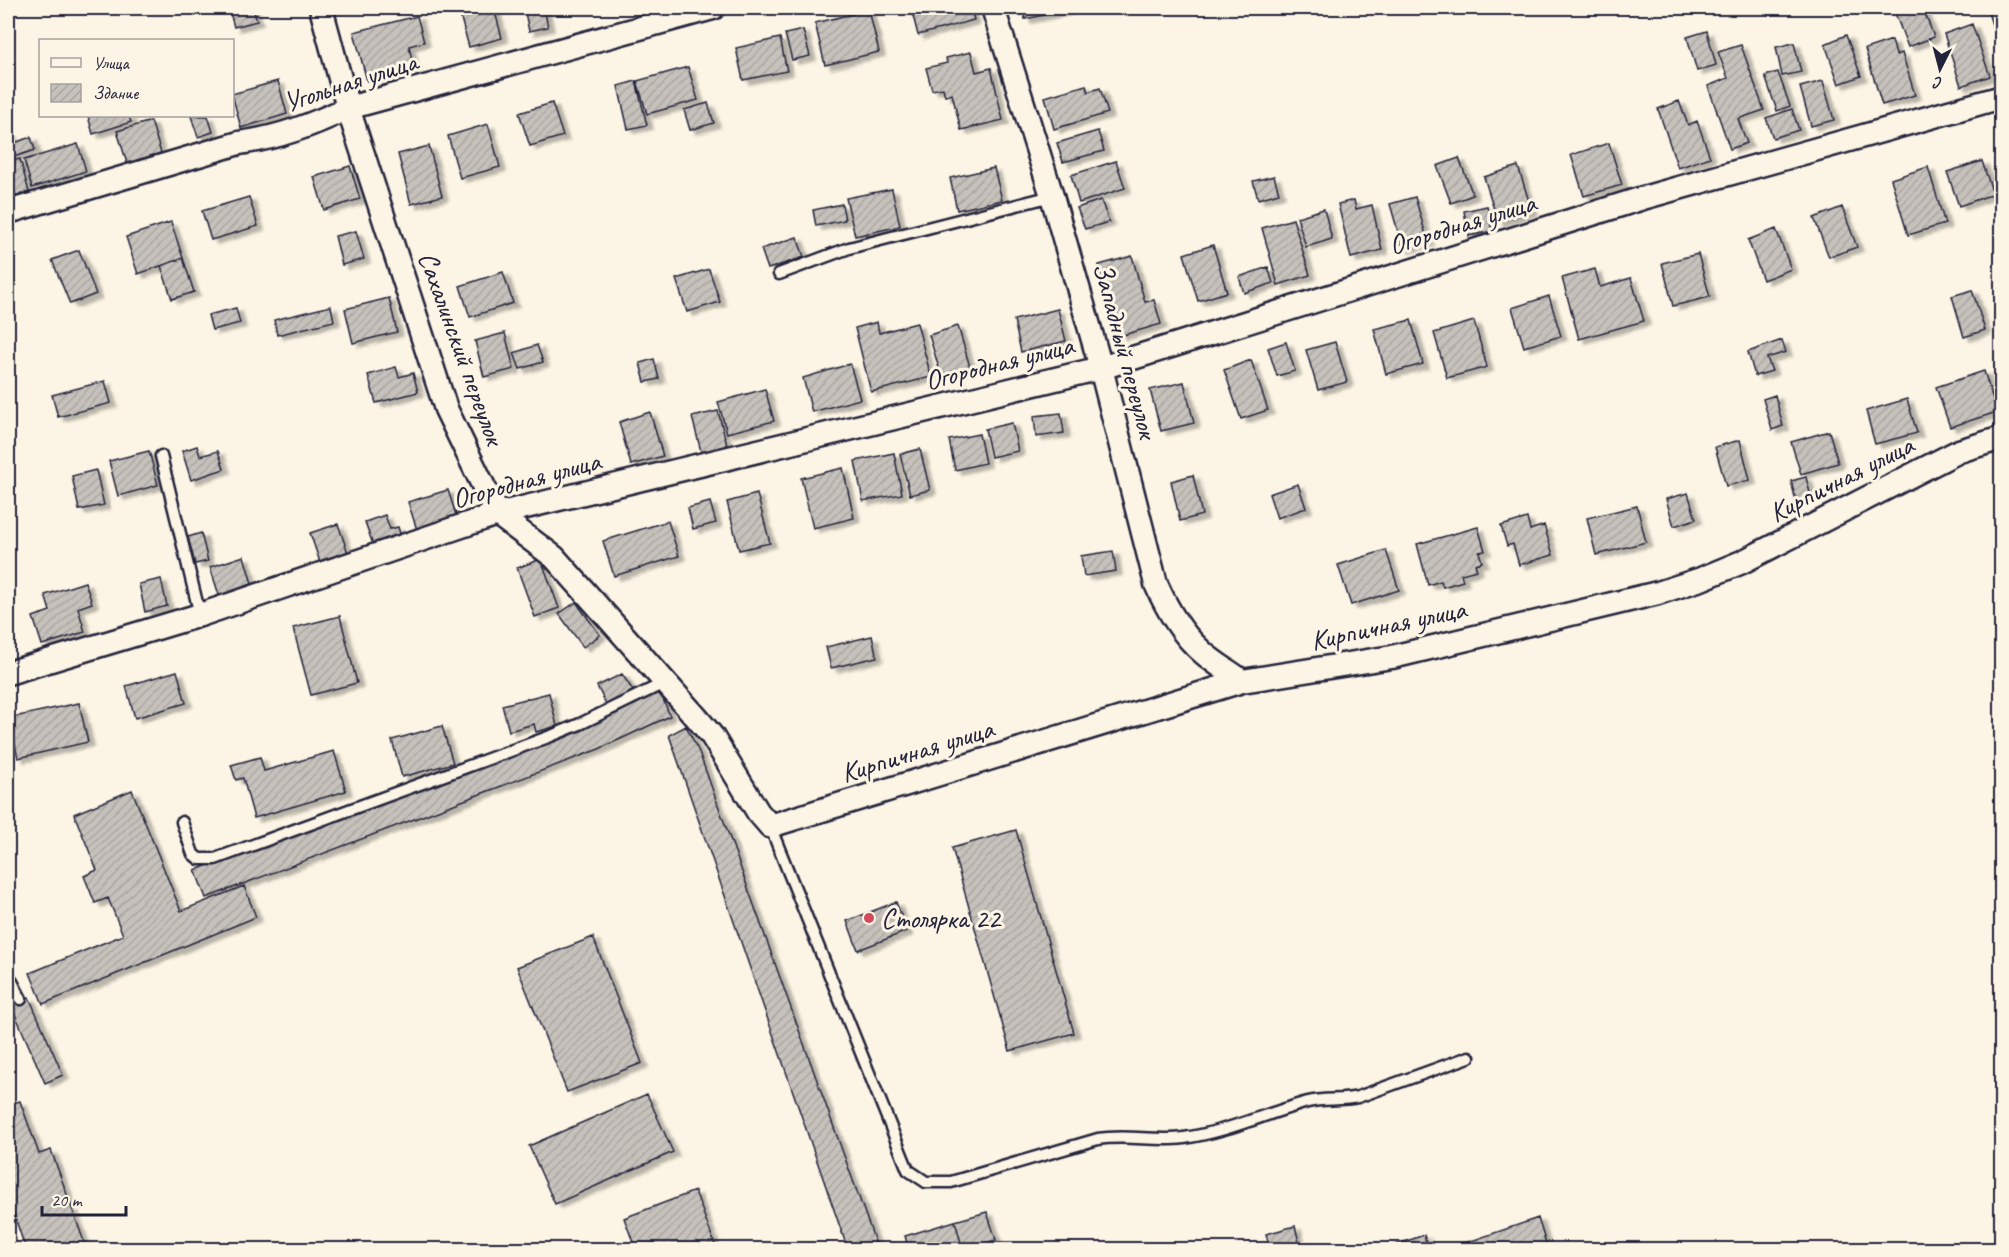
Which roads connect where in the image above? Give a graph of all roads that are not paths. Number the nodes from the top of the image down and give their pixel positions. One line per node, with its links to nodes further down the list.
1 (321, 8): 5 (street, Сахалинский переулок)
2 (712, 8): 5 (street, Угольная улица)
3 (993, 8): 6 (street, Западный переулок)
4 (2001, 97): 9 (street, Огородная улица)
5 (348, 108): 7 (street, Угольная улица); 12 (street, Сахалинский переулок)
6 (1052, 196): 8 (lane); 9 (street, Западный переулок)
7 (8, 212)
8 (779, 274)
9 (1101, 368): 12 (street, Огородная улица); 15 (street, Западный переулок)
10 (2001, 438): 15 (street, Кирпичная улица)
11 (161, 456): 13 (lane)
12 (497, 514): 13 (street, Огородная улица); 16 (street, Сахалинский переулок)
13 (200, 615): 14 (street, Огородная улица)
14 (8, 673)
15 (1242, 681): 18 (street, Кирпичная улица)
16 (664, 682): 17 (lane); 18 (street, Сахалинский переулок)
17 (182, 822)
18 (770, 826): 21 (lane)
19 (8, 974): 20 (lane)
20 (21, 999)
21 (1469, 1057)

